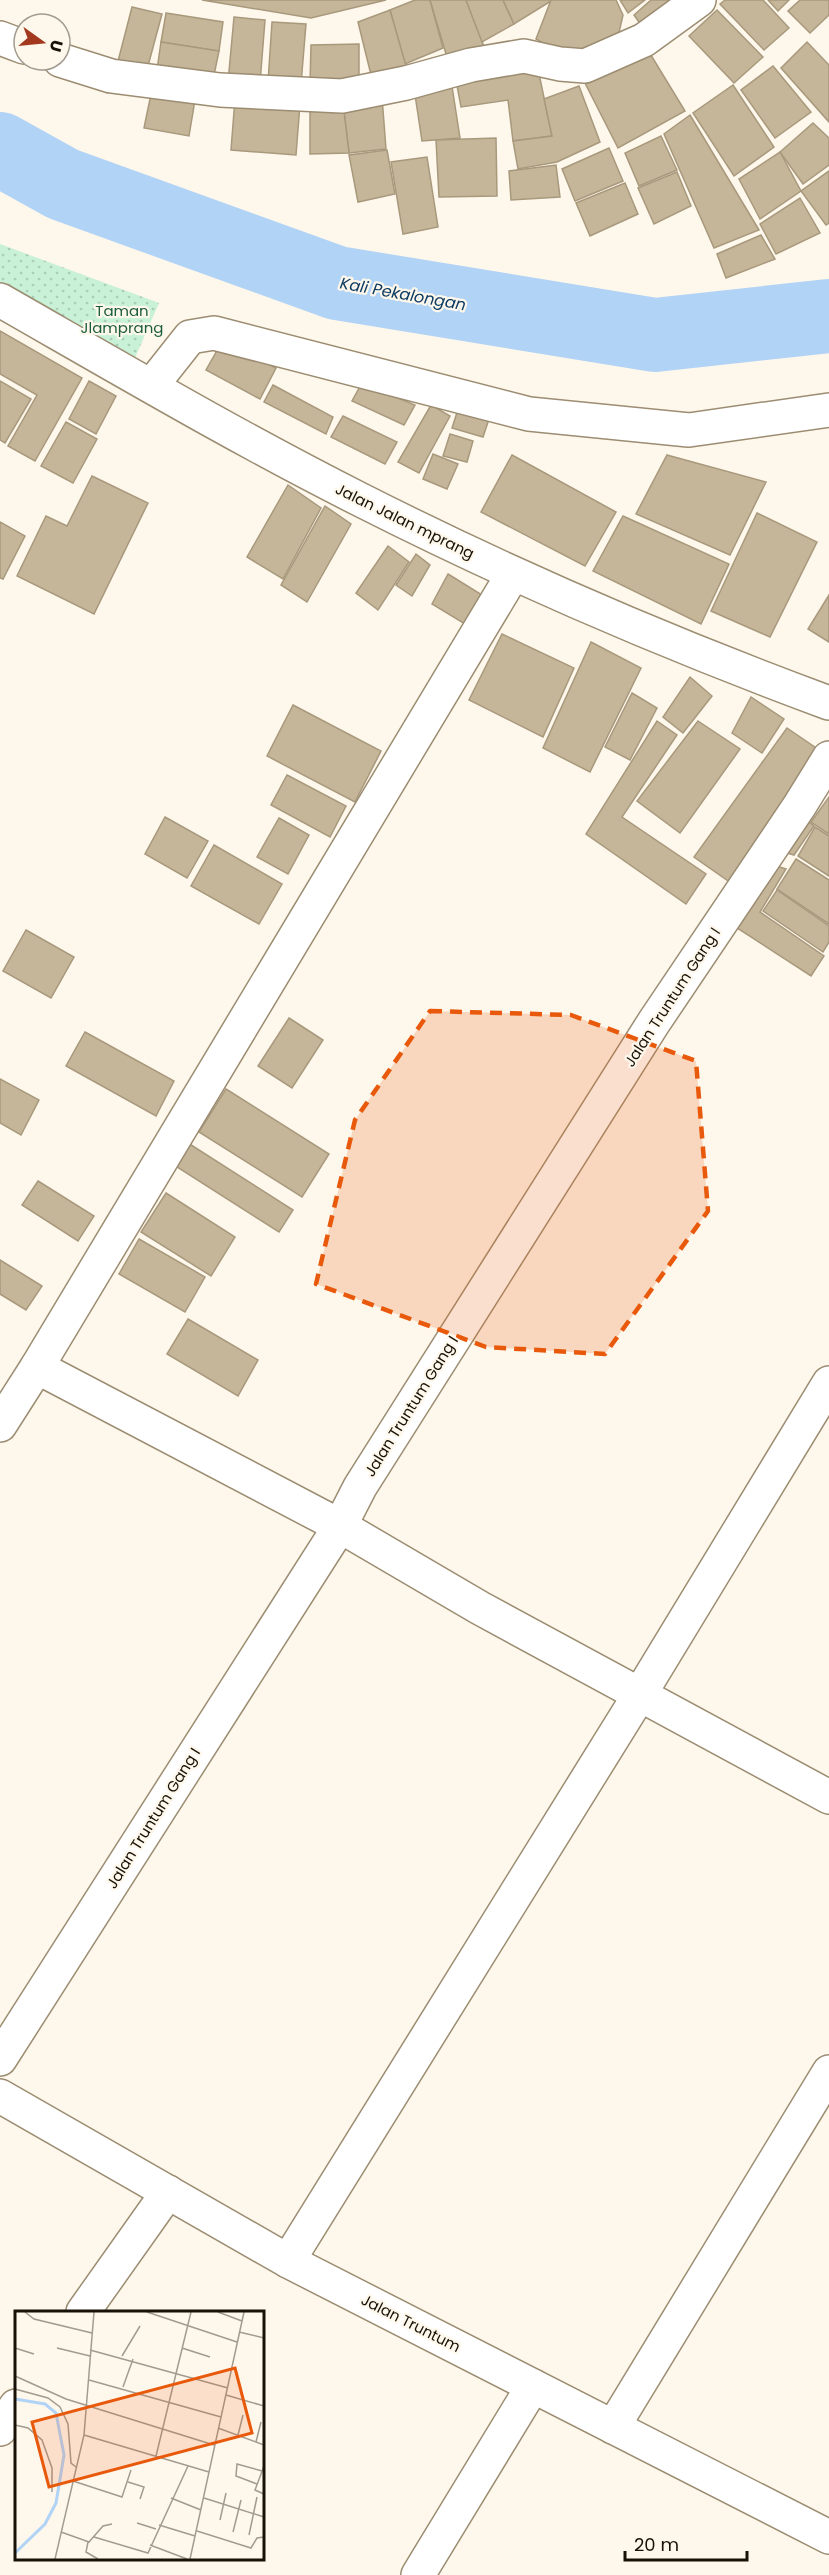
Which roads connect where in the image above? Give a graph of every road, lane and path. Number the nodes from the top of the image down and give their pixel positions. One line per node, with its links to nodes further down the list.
1 (699, 0): 2 (street)
2 (72, 64)
3 (0, 300): 4 (street, Jalan Jalan mprang)
4 (152, 385): 5 (street); 6 (street, Jalan Jalan mprang)
5 (829, 410)
6 (513, 574): 7 (street, Jalan Jalan mprang); 9 (street)
7 (829, 703)
8 (829, 758): 12 (street, Jalan Truntum Gang I)
9 (37, 1367): 11 (street); 12 (street)
10 (829, 1383): 13 (street)
11 (0, 1425)
12 (340, 1526): 13 (street); 15 (street, Jalan Truntum Gang I)
13 (640, 1694): 14 (street); 19 (street)
14 (829, 1797)
15 (0, 2059)
16 (829, 2072): 23 (street)
17 (0, 2096): 18 (street, Jalan Truntum)
18 (168, 2192): 19 (street, Jalan Truntum); 20 (street)
19 (288, 2261): 21 (street, Jalan Truntum)
20 (84, 2311)
21 (542, 2390): 23 (street, Jalan Truntum); 26 (street); 27 (street)
22 (15, 2407): 24 (street)
23 (614, 2427): 25 (street, Jalan Truntum)
24 (0, 2429)
25 (829, 2537)
26 (418, 2575)
27 (444, 2575)

